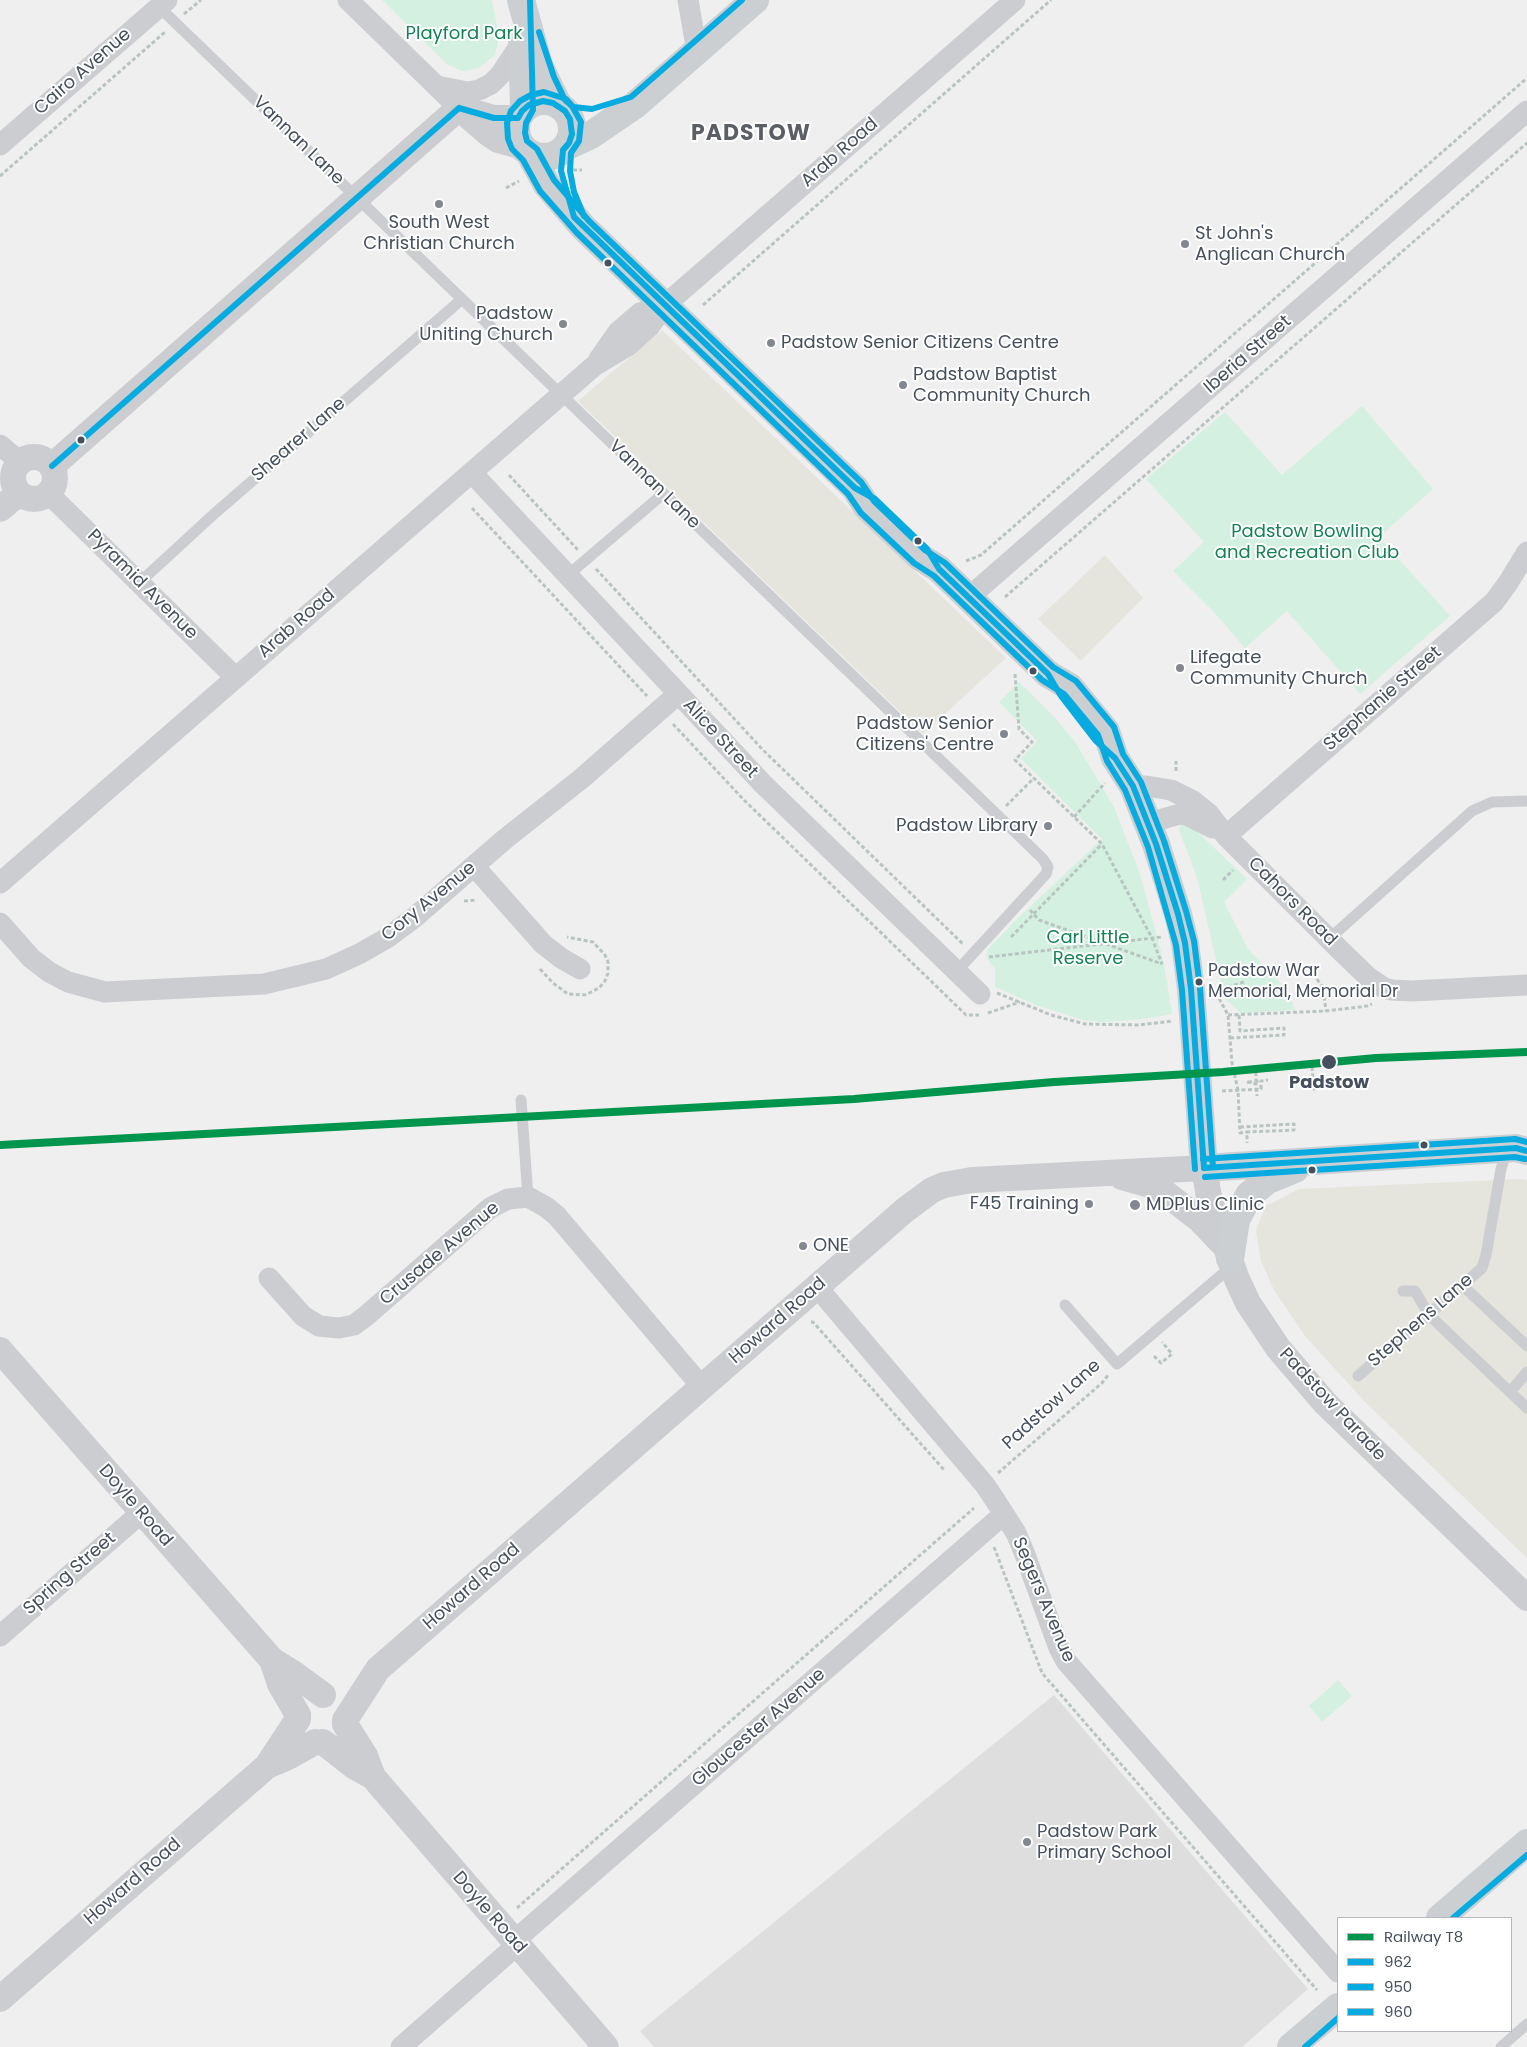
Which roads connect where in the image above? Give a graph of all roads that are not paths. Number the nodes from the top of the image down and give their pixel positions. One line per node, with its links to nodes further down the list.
1 (348, 0): 9 (street)
2 (688, 0): 8 (street)
3 (755, 0): 8 (main road)
4 (1014, 0): 21 (street, Arab Road)
5 (163, 3): 15 (street, Cairo Avenue); 18 (lane, Vannan Lane)
6 (522, 3): 7 (main road); 12 (main road)
7 (522, 42): 9 (street); 14 (main road)
8 (697, 52): 10 (main road)
9 (437, 86): 11 (street)
10 (635, 105): 12 (main road); 17 (main road)
11 (459, 108): 14 (street); 16 (street); 18 (street)
12 (563, 110): 14 (main road); 17 (main road)
13 (1527, 111): 33 (street, Iberia Street)
14 (521, 114): 16 (main road)
15 (0, 145)
16 (525, 150): 17 (main road); 19 (main road)
17 (566, 156): 19 (main road)
18 (357, 199): 20 (lane, Vannan Lane); 25 (street)
19 (574, 217): 21 (main road)
20 (462, 300): 22 (lane, Vannan Lane); 32 (lane, Shearer Lane)
21 (664, 305): 22 (street, Arab Road); 33 (main road)
22 (561, 395): 26 (street, Arab Road); 28 (lane, Vannan Lane)
23 (0, 445): 24 (street)
24 (20, 462): 25 (street); 29 (street)
25 (52, 466): 27 (street)
26 (472, 472): 31 (street, Alice Street); 34 (street, Arab Road)
27 (48, 493): 29 (street); 32 (street, Pyramid Avenue)
28 (663, 494): 31 (lane); 45 (lane, Vannan Lane)
29 (9, 501)
30 (1527, 552): 39 (street, Stephanie Street)
31 (568, 575): 35 (street, Alice Street)
32 (139, 583): 34 (street, Pyramid Avenue)
33 (968, 598): 36 (main road)
34 (236, 678): 41 (street, Arab Road)
35 (678, 694): 40 (street, Cory Avenue); 45 (street, Alice Street)
36 (1133, 786): 38 (main road); 39 (street, Cahors Road)
37 (1527, 801): 43 (lane)
38 (1148, 823): 39 (street, Cahors Road); 51 (main road)
39 (1226, 836): 43 (street, Cahors Road)
40 (474, 866): 42 (street, Cory Avenue); 44 (street)
41 (0, 884)
42 (0, 923)
43 (1329, 939): 46 (street, Cahors Road)
44 (580, 969)
45 (957, 971): 47 (street, Alice Street)
46 (1527, 985)
47 (980, 994)
48 (521, 1100): 53 (lane)
49 (1517, 1150): 50 (main road, Howard Road); 56 (lane, Stephens Lane)
50 (1310, 1162): 51 (main road, Howard Road); 54 (main road)
51 (1204, 1168): 52 (street, Howard Road); 54 (street, Padstow Parade)
52 (1106, 1173): 54 (street); 57 (street, Howard Road)
53 (528, 1197): 55 (street, Crusade Avenue); 65 (street)
54 (1229, 1257): 59 (lane); 70 (street, Padstow Parade)
55 (269, 1278)
56 (1462, 1285): 60 (lane, Stephens Lane); 61 (lane)
57 (817, 1287): 65 (street, Howard Road); 69 (street, Segers Avenue)
58 (1403, 1291): 60 (lane)
59 (1065, 1305)
60 (1429, 1315): 64 (lane, Stephens Lane); 66 (lane)
61 (1527, 1346)
62 (0, 1350): 68 (street, Doyle Road)
63 (1527, 1372): 66 (lane)
64 (1358, 1376)
65 (702, 1387): 73 (street, Howard Road)
66 (1510, 1392): 67 (lane)
67 (1527, 1408)
68 (141, 1513): 71 (street, Spring Street); 72 (street, Doyle Road)
69 (1004, 1514): 82 (street, Gloucester Avenue); 83 (street, Segers Avenue)
70 (1527, 1598)
71 (0, 1636)
72 (272, 1660): 74 (street, Doyle Road); 75 (street, Doyle Road)
73 (378, 1669): 74 (street, Howard Road); 76 (street, Howard Road)
74 (325, 1696): 75 (street); 76 (street)
75 (298, 1717): 77 (street); 78 (street, Howard Road)
76 (345, 1722): 77 (street); 79 (street, Doyle Road)
77 (319, 1742): 78 (street, Howard Road); 79 (street, Doyle Road)
78 (267, 1766): 84 (street, Howard Road)
79 (373, 1778): 82 (street, Doyle Road)
80 (1527, 1843): 81 (main road)
81 (1441, 1917)
82 (516, 1943): 87 (street, Gloucester Avenue); 88 (street, Doyle Road)
83 (1337, 1971)
84 (0, 1999)
85 (1337, 2008): 89 (main road)
86 (1527, 2024): 90 (lane)
87 (401, 2047)
88 (606, 2047)
89 (1291, 2047)
90 (1501, 2047)

